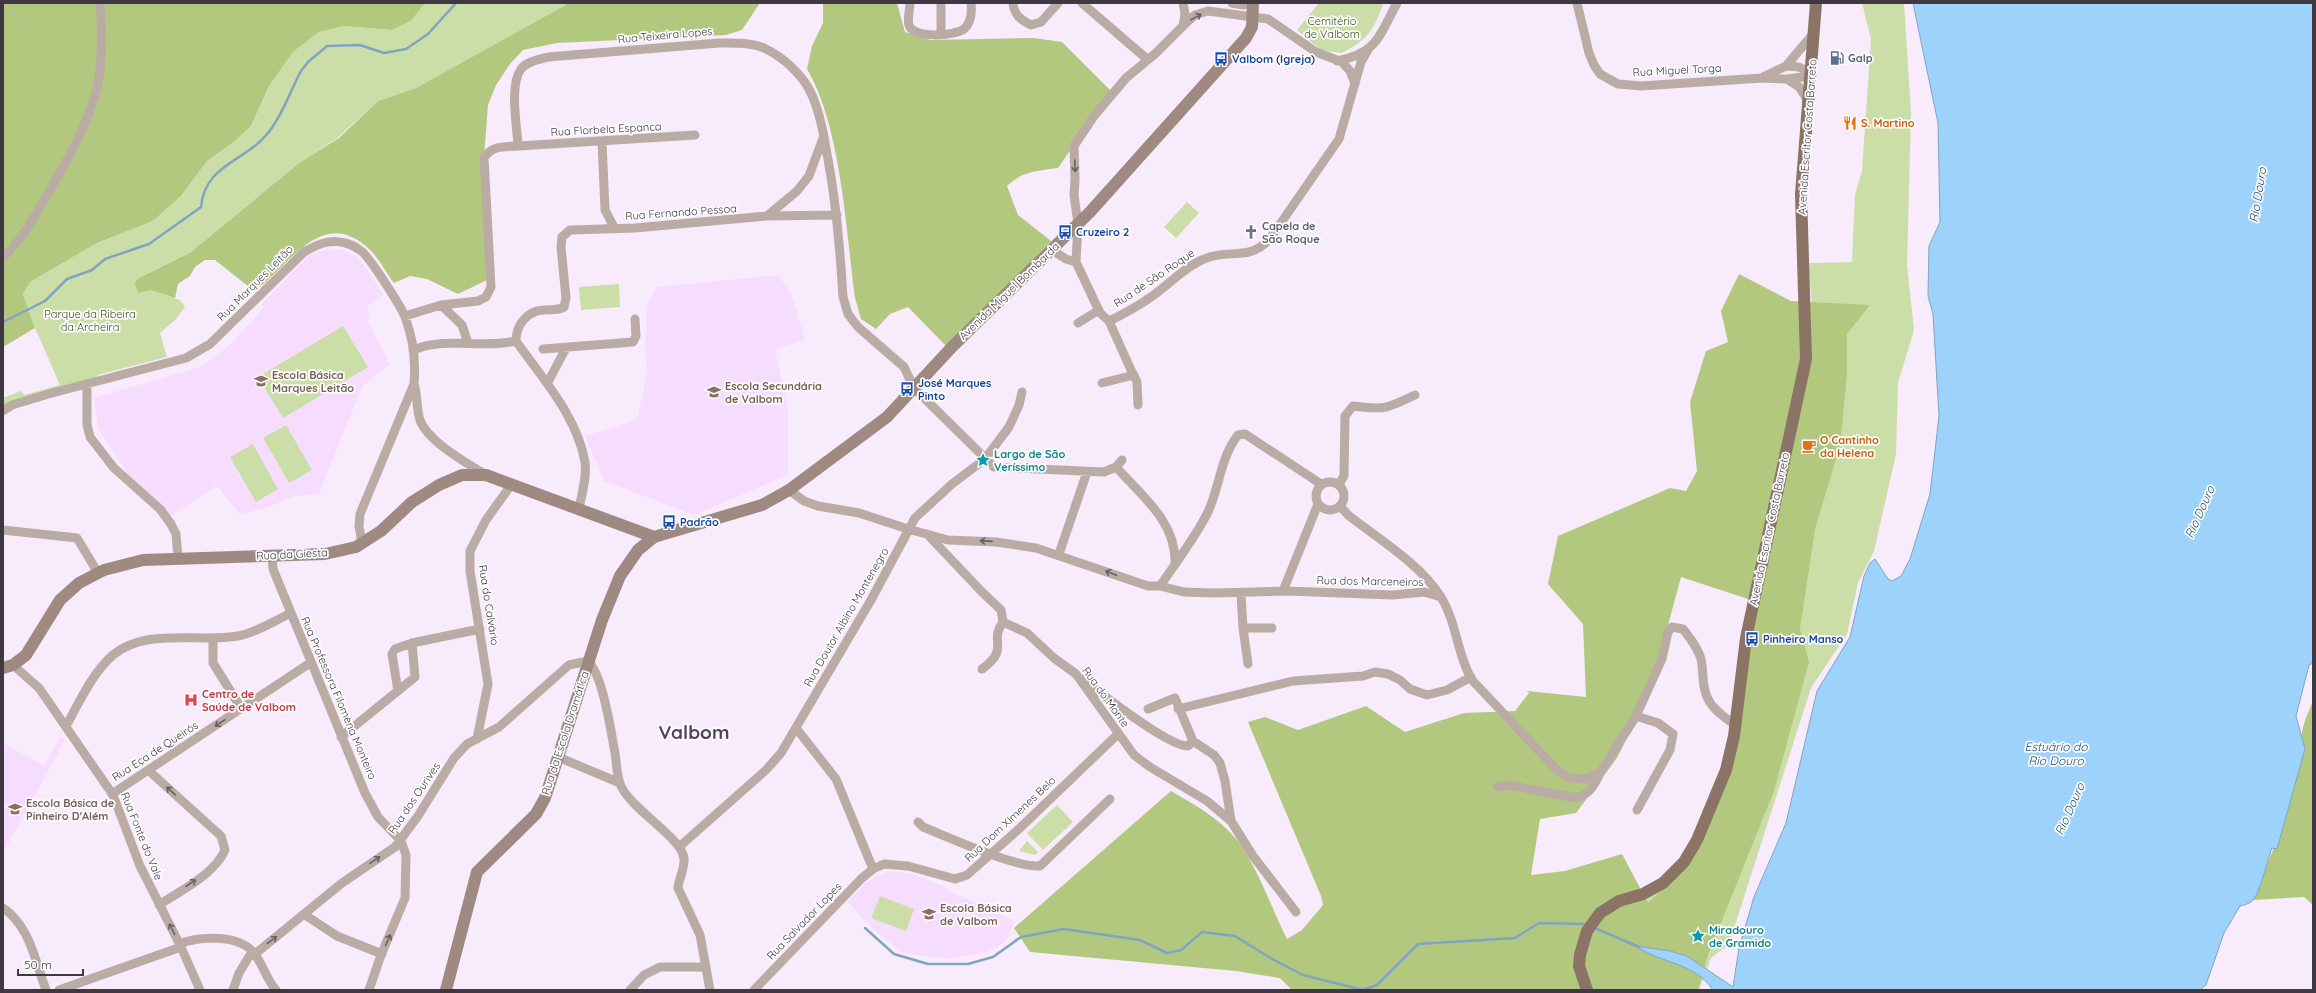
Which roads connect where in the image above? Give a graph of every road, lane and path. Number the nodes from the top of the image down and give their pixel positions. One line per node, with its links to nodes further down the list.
1 (100, 3): 36 (street)
2 (910, 3): 17 (street)
3 (941, 3): 17 (street)
4 (972, 3): 17 (street)
5 (1013, 3): 6 (street)
6 (1058, 3)
7 (1082, 3): 19 (street)
8 (1183, 3): 15 (street)
9 (1232, 3): 13 (street)
10 (1396, 3): 18 (street, Rua de São Roque)
11 (1577, 3): 23 (street, Rua Miguel Torga)
12 (1816, 3): 16 (main road, Avenida Escritor Costa Barreto)
13 (1253, 4): 14 (street)
14 (1254, 17): 15 (street, one-way to 14); 20 (street); 33 (street, Avenida Miguel Bombarda)
15 (1183, 26): 19 (street)
16 (1814, 33): 21 (street, Rua Miguel Torga); 22 (main road, Avenida Escritor Costa Barreto)
17 (941, 34)
18 (1368, 50): 20 (street); 25 (street, Rua de São Roque)
19 (1147, 59): 33 (street, one-way to 33)
20 (1337, 61): 25 (street)
21 (1786, 66): 22 (street); 23 (street, Rua Miguel Torga)
22 (1811, 75): 24 (street, Rua Miguel Torga); 26 (main road, Avenida Escritor Costa Barreto)
23 (1762, 78): 24 (street, Rua Miguel Torga)
24 (1787, 79): 26 (street)
25 (1355, 84): 42 (street, Rua de São Roque)
26 (1809, 102): 102 (main road, Avenida Escritor Costa Barreto)
27 (695, 135): 29 (street, Rua Florbela Espanca)
28 (824, 137): 30 (street, Rua Teixeira Lopes); 31 (street, Rua Teixeira Lopes); 32 (street)
29 (602, 142): 30 (street, Rua Florbela Espanca); 34 (street, Rua Fernando Pessoa)
30 (518, 146): 38 (street)
31 (837, 215): 32 (street, Rua Fernando Pessoa); 54 (street, Rua Teixeira Lopes)
32 (766, 216): 34 (street, Rua Fernando Pessoa)
33 (1078, 224): 35 (street, Avenida Miguel Bombarda); 37 (street)
34 (615, 228): 44 (street)
35 (1052, 250): 37 (street); 54 (street, Avenida Miguel Bombarda)
36 (3, 257)
37 (1076, 262): 39 (street)
38 (441, 305): 40 (street); 45 (street)
39 (1099, 310): 42 (street); 43 (street)
40 (405, 316): 48 (street, Rua Marques Leitão); 52 (street, Rua Marques Leitão)
41 (635, 319): 46 (street)
42 (1109, 321): 49 (street)
43 (1078, 324)
44 (516, 340): 45 (street); 50 (street)
45 (468, 343): 48 (street)
46 (566, 348): 47 (street); 50 (street)
47 (543, 349)
48 (413, 350): 53 (street, Rua Marques Leitão)
49 (1134, 375): 51 (street); 57 (street)
50 (548, 382): 68 (street)
51 (1102, 383)
52 (87, 384): 58 (street, Rua Marques Leitão); 76 (street)
53 (414, 384): 61 (street); 73 (street, Rua Marques Leitão)
54 (914, 388): 59 (street, Rua Teixeira Lopes); 65 (street, Avenida Miguel Bombarda)
55 (1022, 392): 59 (street, Rua Doutor Albino Montenegro)
56 (1415, 395): 63 (street)
57 (1138, 405)
58 (3, 411)
59 (984, 459): 60 (street, Rua Teixeira Lopes); 69 (street, Rua Doutor Albino Montenegro)
60 (1087, 472): 74 (street); 77 (street, Rua Teixeira Lopes)
61 (486, 475): 64 (street, Rua da Giesta); 73 (street, Rua da Giesta)
62 (1321, 484): 63 (street); 66 (street); 77 (street)
63 (1339, 484): 67 (street)
64 (511, 485): 68 (street, Rua da Giesta); 87 (street, Rua do Calvário)
65 (789, 490): 69 (street, Rua dos Marceneiros); 72 (street, Avenida Miguel Bombarda)
66 (1318, 504): 67 (street); 80 (street)
67 (1340, 506): 82 (street)
68 (579, 508): 72 (street, Rua da Giesta)
69 (908, 529): 71 (street, Rua dos Marceneiros); 104 (street, Rua Doutor Albino Montenegro)
70 (3, 530): 78 (street)
71 (927, 534): 74 (street, Rua dos Marceneiros, one-way to 71); 84 (street)
72 (654, 537): 90 (street, Rua da Escola Dramática)
73 (362, 543): 75 (street, Rua da Giesta)
74 (1059, 554): 79 (street, Rua dos Marceneiros, one-way to 74)
75 (272, 555): 76 (street, Rua da Giesta); 83 (street, Rua Professora Filomena Monteiro)
76 (178, 558): 78 (street, Rua da Giesta)
77 (1175, 564): 79 (street)
78 (98, 573): 93 (street, Rua da Giesta)
79 (1160, 586): 81 (street, Rua dos Marceneiros)
80 (1283, 591): 81 (street, Rua dos Marceneiros); 82 (street, Rua dos Marceneiros)
81 (1241, 594): 85 (street)
82 (1441, 598): 96 (street)
83 (291, 613): 88 (street); 91 (street, Rua Professora Filomena Monteiro)
84 (1003, 622): 94 (street); 95 (street, Rua do Monte)
85 (1243, 628): 86 (street); 92 (street)
86 (1272, 628)
87 (480, 629): 89 (street); 107 (street, Rua do Calvário)
88 (213, 638): 98 (street); 103 (street)
89 (412, 643): 97 (street); 97 (street)
90 (588, 660): 107 (street, Rua dos Ourives); 109 (street, Rua da Escola Dramática); 112 (street)
91 (310, 663): 98 (street, Rua Eça de Queirós); 106 (street, Rua Professora Filomena Monteiro)
92 (1248, 664)
93 (8, 667): 103 (street, Rua Fonte do Vale)
94 (982, 669)
95 (1076, 674): 105 (street, Rua do Monte); 108 (street)
96 (1471, 677): 100 (street); 111 (street)
97 (398, 691): 106 (street)
98 (241, 708): 110 (street, Rua Eça de Queirós, one-way to 110)
99 (1148, 709): 100 (street)
100 (1178, 709): 108 (street)
101 (1636, 716): 102 (street); 111 (street); 118 (street)
102 (1735, 725): 143 (main road, Avenida Escritor Costa Barreto)
103 (66, 726): 114 (street, Rua Fonte do Vale)
104 (796, 728): 122 (street, Rua Doutor Albino Montenegro); 124 (street)
105 (1118, 734): 117 (street, Rua do Monte); 123 (street, Rua Dom Ximenes Belo)
106 (341, 737): 121 (street, Rua Professora Filomena Monteiro)
107 (477, 739): 121 (street, Rua dos Ourives)
108 (1193, 741): 115 (street)
109 (558, 757): 112 (street); 139 (street, Rua da Escola Dramática)
110 (148, 770): 114 (street, Rua Eça de Queirós); 125 (street, one-way to 110)
111 (1600, 773): 113 (street)
112 (620, 783): 122 (street)
113 (1497, 787)
114 (112, 794): 125 (street, Rua Fonte do Vale)
115 (1225, 796): 117 (street); 119 (street)
116 (1110, 799): 123 (street)
117 (1207, 802): 119 (street, Rua do Monte)
118 (1637, 810)
119 (1231, 821): 127 (street)
120 (918, 822): 123 (street)
121 (401, 841): 128 (street, Rua dos Ourives, one-way to 121); 131 (street, one-way to 121)
122 (679, 847): 132 (street)
123 (992, 854): 124 (street, Rua Dom Ximenes Belo)
124 (872, 869): 142 (street, Rua Salvador Lopes)
125 (159, 905): 129 (street, Rua Fonte do Vale, one-way to 125)
126 (3, 908): 134 (street)
127 (1296, 912)
128 (305, 915): 130 (street, Rua dos Ourives, one-way to 128); 131 (street)
129 (180, 945): 130 (street); 135 (street); 136 (street, Rua Fonte do Vale)
130 (255, 954): 133 (street); 137 (street, Rua dos Ourives)
131 (382, 954): 138 (street)
132 (706, 967): 140 (street); 141 (street)
133 (272, 988)
134 (46, 990)
135 (59, 990)
136 (200, 990)
137 (233, 990)
138 (369, 990)
139 (446, 990)
140 (630, 990)
141 (710, 990)
142 (754, 990)
143 (1587, 990)

